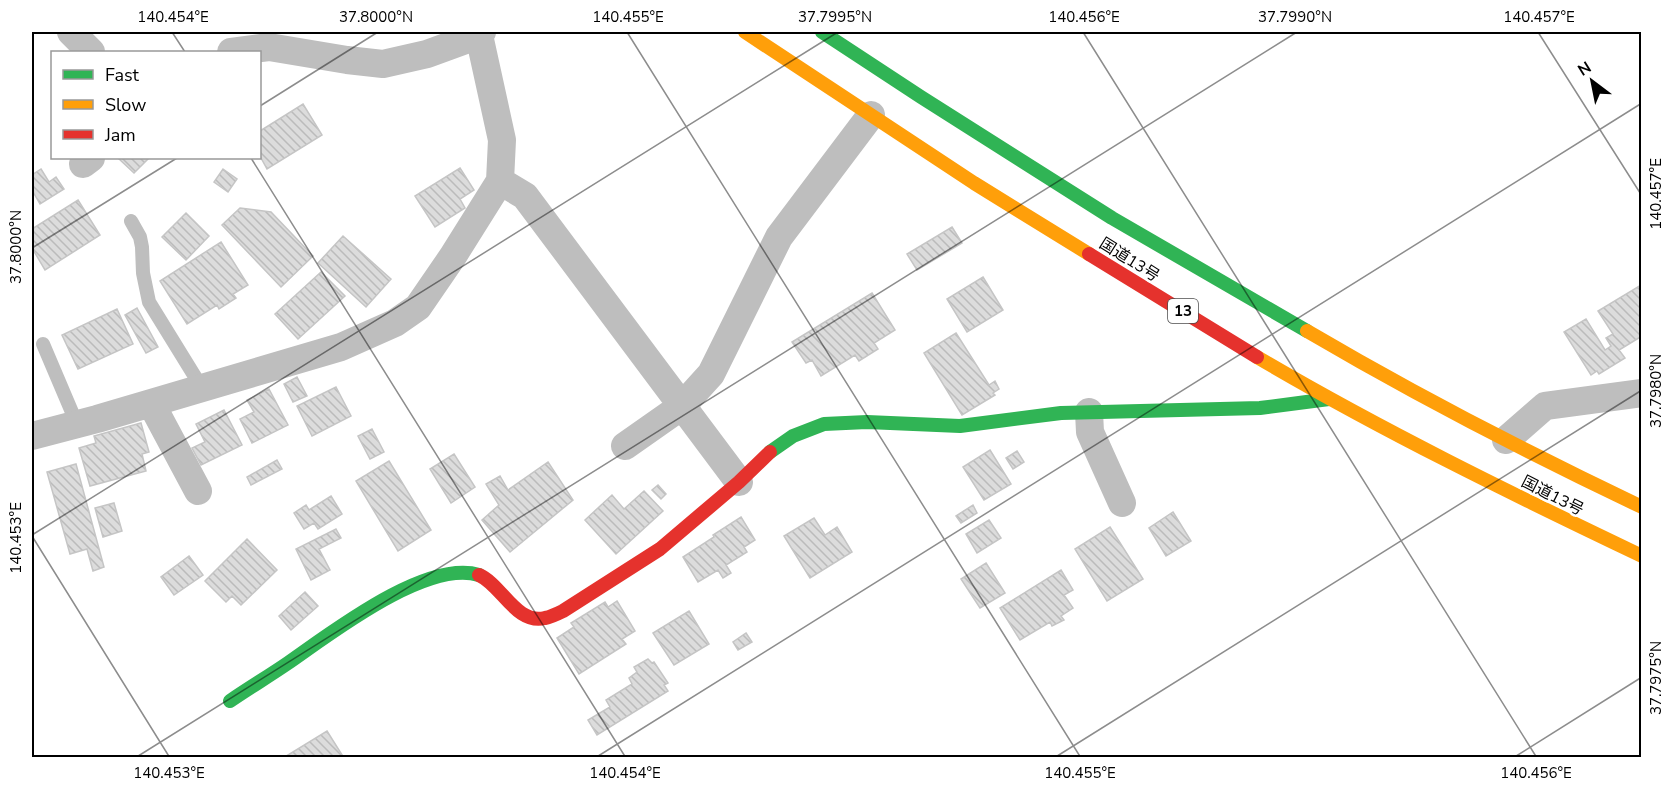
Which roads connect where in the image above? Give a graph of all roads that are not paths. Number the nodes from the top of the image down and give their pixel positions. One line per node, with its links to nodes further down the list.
1 (71, 32): 5 (street)
2 (744, 32): 7 (main road, 国道13号 / 13)
3 (822, 32): 19 (main road, 国道13号)
4 (481, 33): 6 (street); 8 (street)
5 (90, 51)
6 (239, 51)
7 (871, 115): 13 (main road, 国道13号 / 13); 15 (street)
8 (500, 181): 11 (street); 15 (street)
9 (131, 221): 11 (lane)
10 (43, 344): 17 (lane)
11 (202, 388): 14 (street)
12 (1641, 393): 19 (street)
13 (1329, 399): 16 (main road); 25 (main road, 国道13号 / 13)
14 (151, 403): 17 (street); 22 (street)
15 (682, 406): 20 (street); 21 (street)
16 (1089, 412): 21 (main road); 23 (street)
17 (77, 424): 18 (street)
18 (32, 436)
19 (1506, 440): 24 (main road, 国道13号)
20 (625, 446)
21 (739, 482): 26 (main road)
22 (198, 491)
23 (1122, 503)
24 (1641, 507)
25 (1641, 556)
26 (230, 701)

